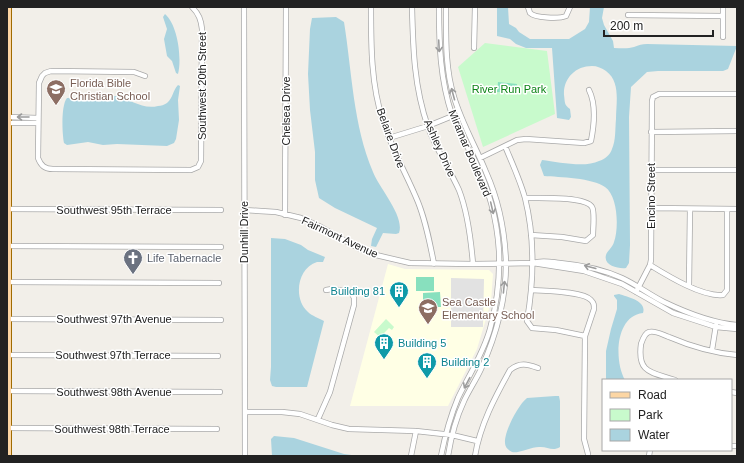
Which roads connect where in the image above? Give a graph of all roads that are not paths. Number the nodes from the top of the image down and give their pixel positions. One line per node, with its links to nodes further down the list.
1 (8, 7): 22 (main road)
2 (192, 7): 23 (street, Southwest 20th Street)
3 (244, 7): 39 (street, Dunhill Drive)
4 (286, 7): 40 (street, Chelsea Drive)
5 (370, 7): 27 (street, Belaire Drive)
6 (412, 7): 24 (street, Ashley Drive)
7 (439, 7): 21 (street, Miramar Boulevard, one-way to 21)
8 (446, 7): 20 (street, Miramar Boulevard, one-way to 8)
9 (474, 7): 16 (street)
10 (528, 7): 11 (street)
11 (570, 7)
12 (723, 7): 14 (street)
13 (628, 15): 14 (street)
14 (723, 16): 15 (street)
15 (723, 37)
16 (474, 48)
17 (144, 76): 23 (street)
18 (589, 90): 28 (street)
19 (737, 94): 26 (street, Encino Street)
20 (459, 113): 21 (street); 29 (street, Miramar Boulevard)
21 (452, 116): 24 (street); 47 (street, Miramar Boulevard, one-way to 47)
22 (7, 120): 23 (street); 34 (main road)
23 (38, 120)
24 (428, 126): 27 (street); 46 (street, Ashley Drive)
25 (737, 131): 26 (street)
26 (651, 132): 30 (street, Encino Street)
27 (389, 138): 45 (street, Belaire Drive)
28 (505, 146): 29 (street); 32 (street)
29 (480, 158): 48 (street, Miramar Boulevard)
30 (651, 170): 31 (street); 33 (street, Encino Street)
31 (737, 170)
32 (525, 198): 41 (street); 41 (street)
33 (651, 208): 35 (street); 49 (street, Encino Street)
34 (8, 209): 38 (street, Southwest 95th Terrace); 42 (main road)
35 (690, 209): 36 (street); 52 (street)
36 (727, 209): 37 (street); 52 (street)
37 (737, 209)
38 (221, 210)
39 (244, 210): 40 (street, Fairmont Avenue); 70 (street, Dunhill Drive)
40 (285, 214): 45 (street, Fairmont Avenue)
41 (531, 235): 44 (street)
42 (8, 246): 43 (street); 50 (main road)
43 (221, 247)
44 (533, 263): 48 (street, Fairmont Avenue); 53 (street, Fairmont Avenue); 55 (street)
45 (434, 264): 46 (street, Fairmont Avenue)
46 (472, 264): 47 (street, Fairmont Avenue)
47 (499, 264): 48 (street, Fairmont Avenue); 75 (street, Miramar Boulevard, one-way to 75)
48 (506, 264): 76 (street, Miramar Boulevard, one-way to 48)
49 (650, 265): 52 (street); 53 (street, Encino Street)
50 (8, 282): 51 (street); 56 (main road)
51 (219, 283)
52 (689, 286)
53 (637, 289): 58 (street, Fairmont Avenue)
54 (326, 290): 71 (street)
55 (532, 290): 61 (street); 61 (street)
56 (7, 319): 57 (street, Southwest 97th Avenue); 63 (main road)
57 (221, 320)
58 (717, 324): 59 (street, Fairmont Avenue); 60 (street, Fairmont Avenue); 62 (street)
59 (737, 325)
60 (737, 329)
61 (584, 336): 78 (street)
62 (712, 350): 64 (street); 67 (street)
63 (8, 355): 65 (street, Southwest 97th Terrace); 68 (main road)
64 (737, 355)
65 (218, 356)
66 (538, 368): 77 (street)
67 (672, 379)
68 (8, 392): 69 (street, Southwest 98th Avenue); 72 (main road)
69 (220, 392)
70 (245, 412): 71 (street); 80 (street, Dunhill Drive)
71 (318, 419): 74 (street)
72 (7, 428): 73 (street, Southwest 98th Terrace); 79 (main road)
73 (217, 429)
74 (416, 431): 75 (street); 81 (street)
75 (445, 434): 76 (street); 82 (street, Miramar Boulevard)
76 (452, 435): 77 (street); 83 (street, Miramar Boulevard)
77 (477, 441): 84 (street)
78 (588, 454)
79 (8, 456)
80 (245, 456)
81 (411, 456)
82 (441, 456)
83 (448, 456)
84 (475, 456)

